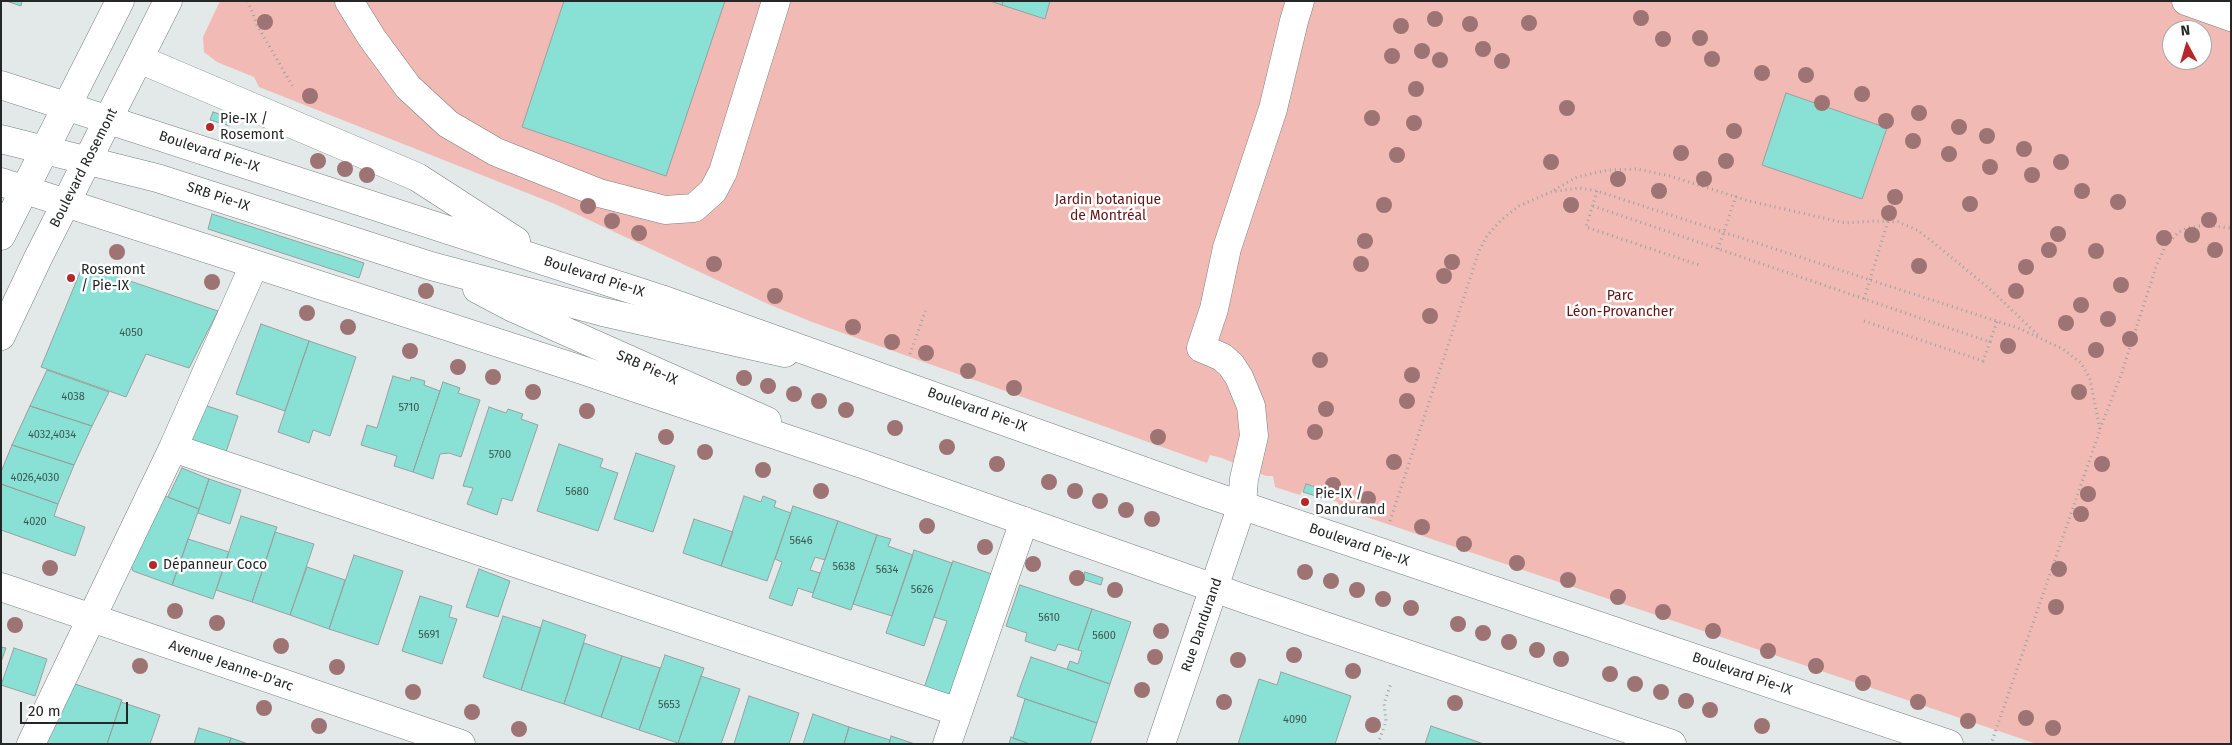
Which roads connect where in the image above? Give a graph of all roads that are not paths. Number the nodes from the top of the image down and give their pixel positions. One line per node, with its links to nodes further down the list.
1 (120, 1): 10 (main road)
2 (168, 1): 8 (main road, Boulevard Rosemont)
3 (349, 1): 4 (main road)
4 (776, 1)
5 (1300, 1): 25 (main road, Rue Dandurand)
6 (2186, 1): 7 (main road)
7 (2231, 17)
8 (138, 59): 11 (main road, Boulevard Rosemont); 18 (main road)
9 (1, 85): 10 (main road, Boulevard Pie-IX)
10 (67, 106): 11 (main road, Boulevard Pie-IX); 13 (main road)
11 (109, 120): 14 (main road, Boulevard Rosemont); 18 (main road, Boulevard Pie-IX)
12 (1, 139): 13 (main road, SRB Pie-IX)
13 (46, 150): 14 (main road, SRB Pie-IX); 15 (main road)
14 (88, 160): 16 (main road, Boulevard Rosemont); 20 (main road, SRB Pie-IX)
15 (13, 185): 16 (main road); 17 (main road)
16 (66, 202): 19 (main road); 21 (main road, Boulevard Rosemont)
17 (1, 236)
18 (549, 262): 22 (main road, Boulevard Pie-IX)
19 (254, 265): 23 (main road); 24 (main road)
20 (431, 266): 22 (main road, SRB Pie-IX); 24 (main road, SRB Pie-IX)
21 (1, 336)
22 (874, 373): 25 (main road, Boulevard Pie-IX)
23 (173, 448): 29 (main road); 30 (main road)
24 (866, 465): 26 (main road)
25 (1242, 506): 28 (main road, Rue Dandurand); 36 (main road, Boulevard Pie-IX)
26 (1024, 521): 28 (main road); 30 (main road)
27 (1, 587): 29 (main road, Avenue Jeanne-D'arc)
28 (1215, 588): 34 (main road, Rue Dandurand); 35 (main road)
29 (90, 618): 31 (main road); 32 (main road, Avenue Jeanne-D'arc)
30 (958, 712): 33 (main road)
31 (31, 744)
32 (462, 744)
33 (947, 744)
34 (1161, 744)
35 (1672, 744)
36 (1949, 744)

